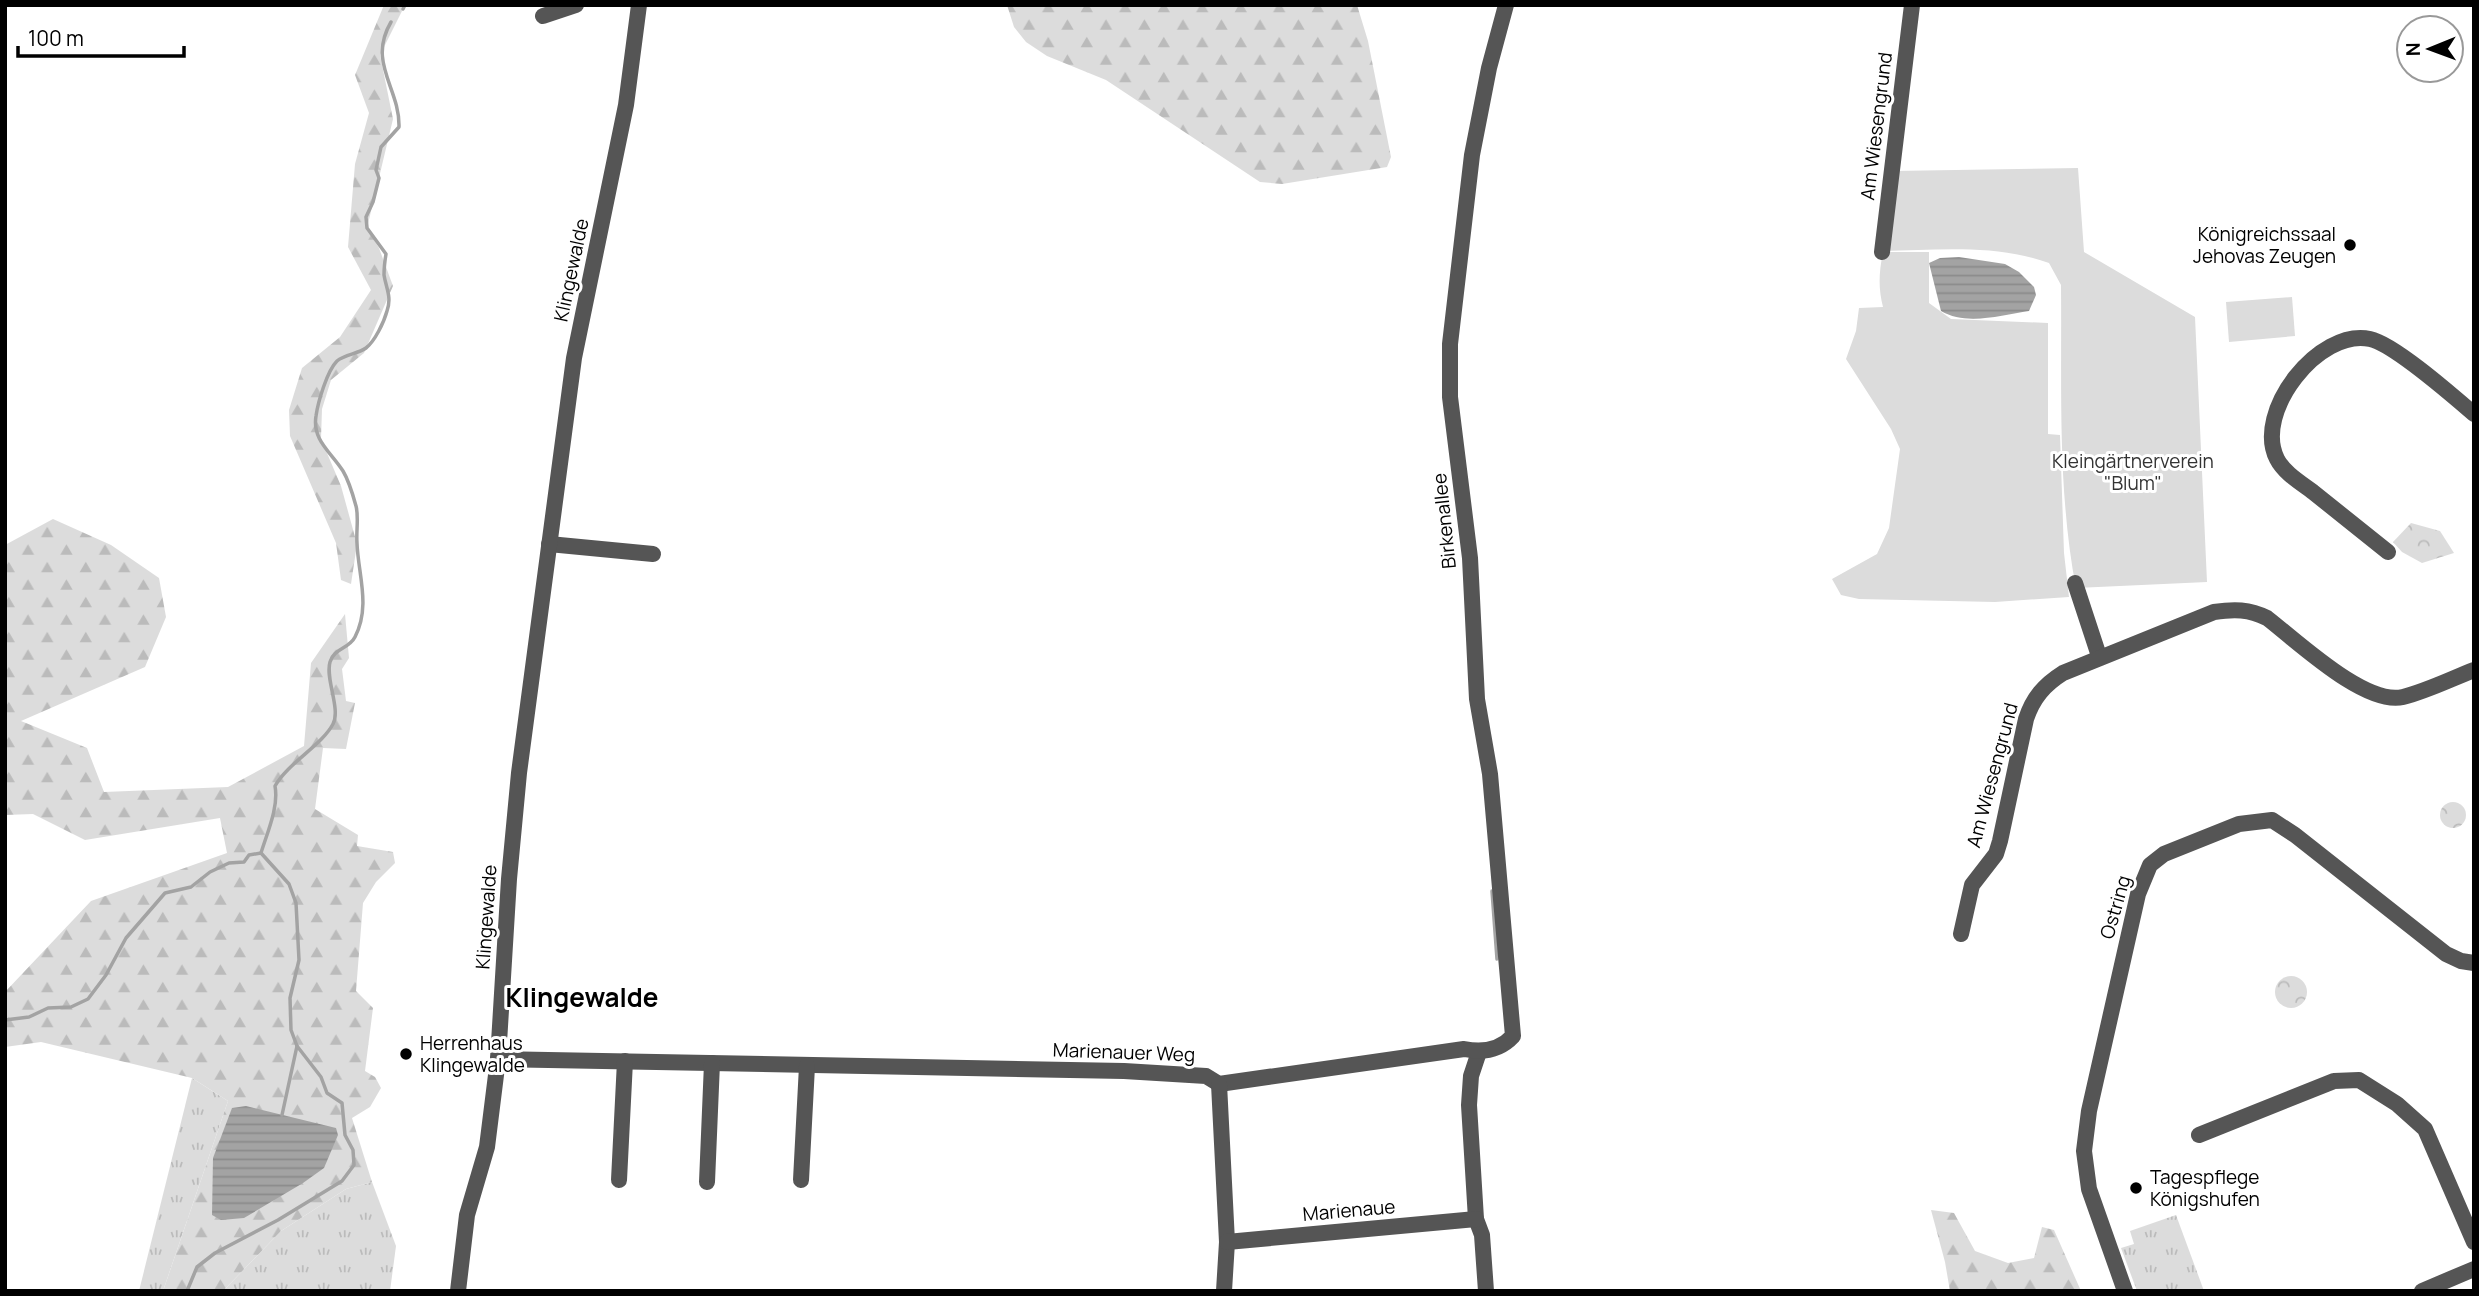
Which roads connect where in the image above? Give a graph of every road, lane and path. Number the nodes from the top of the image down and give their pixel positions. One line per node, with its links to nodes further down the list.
1 (576, 5): 5 (street)
2 (639, 5): 8 (street, Klingewalde)
3 (1506, 5): 16 (street, Birkenallee)
4 (1912, 5): 6 (street, Am Wiesengrund)
5 (544, 16)
6 (1882, 252)
7 (2474, 414): 9 (street)
8 (549, 544): 10 (street); 18 (street, Klingewalde)
9 (2388, 552)
10 (653, 554)
11 (2075, 583): 12 (street)
12 (2099, 656): 13 (street, Am Wiesengrund); 14 (street, Am Wiesengrund)
13 (2474, 670)
14 (1961, 934)
15 (2474, 963): 35 (street, Ostring)
16 (1513, 1036): 17 (street, Marienauer Weg)
17 (1479, 1052): 22 (street, Marienauer Weg); 27 (street)
18 (498, 1059): 19 (street, Marienauer Weg); 32 (street, Klingewalde)
19 (625, 1061): 20 (street, Marienauer Weg); 24 (street)
20 (712, 1063): 21 (street, Marienauer Weg); 26 (street)
21 (807, 1066): 22 (street, Marienauer Weg); 25 (street)
22 (1219, 1084): 28 (street)
23 (2199, 1135): 29 (street)
24 (619, 1180)
25 (801, 1180)
26 (707, 1182)
27 (1476, 1219): 28 (street, Marienaue); 34 (street)
28 (1227, 1242): 33 (street)
29 (2474, 1242)
30 (2474, 1269): 31 (street)
31 (2460, 1283): 36 (street)
32 (458, 1291)
33 (1224, 1291)
34 (1486, 1291)
35 (2125, 1291)
36 (2422, 1291)

